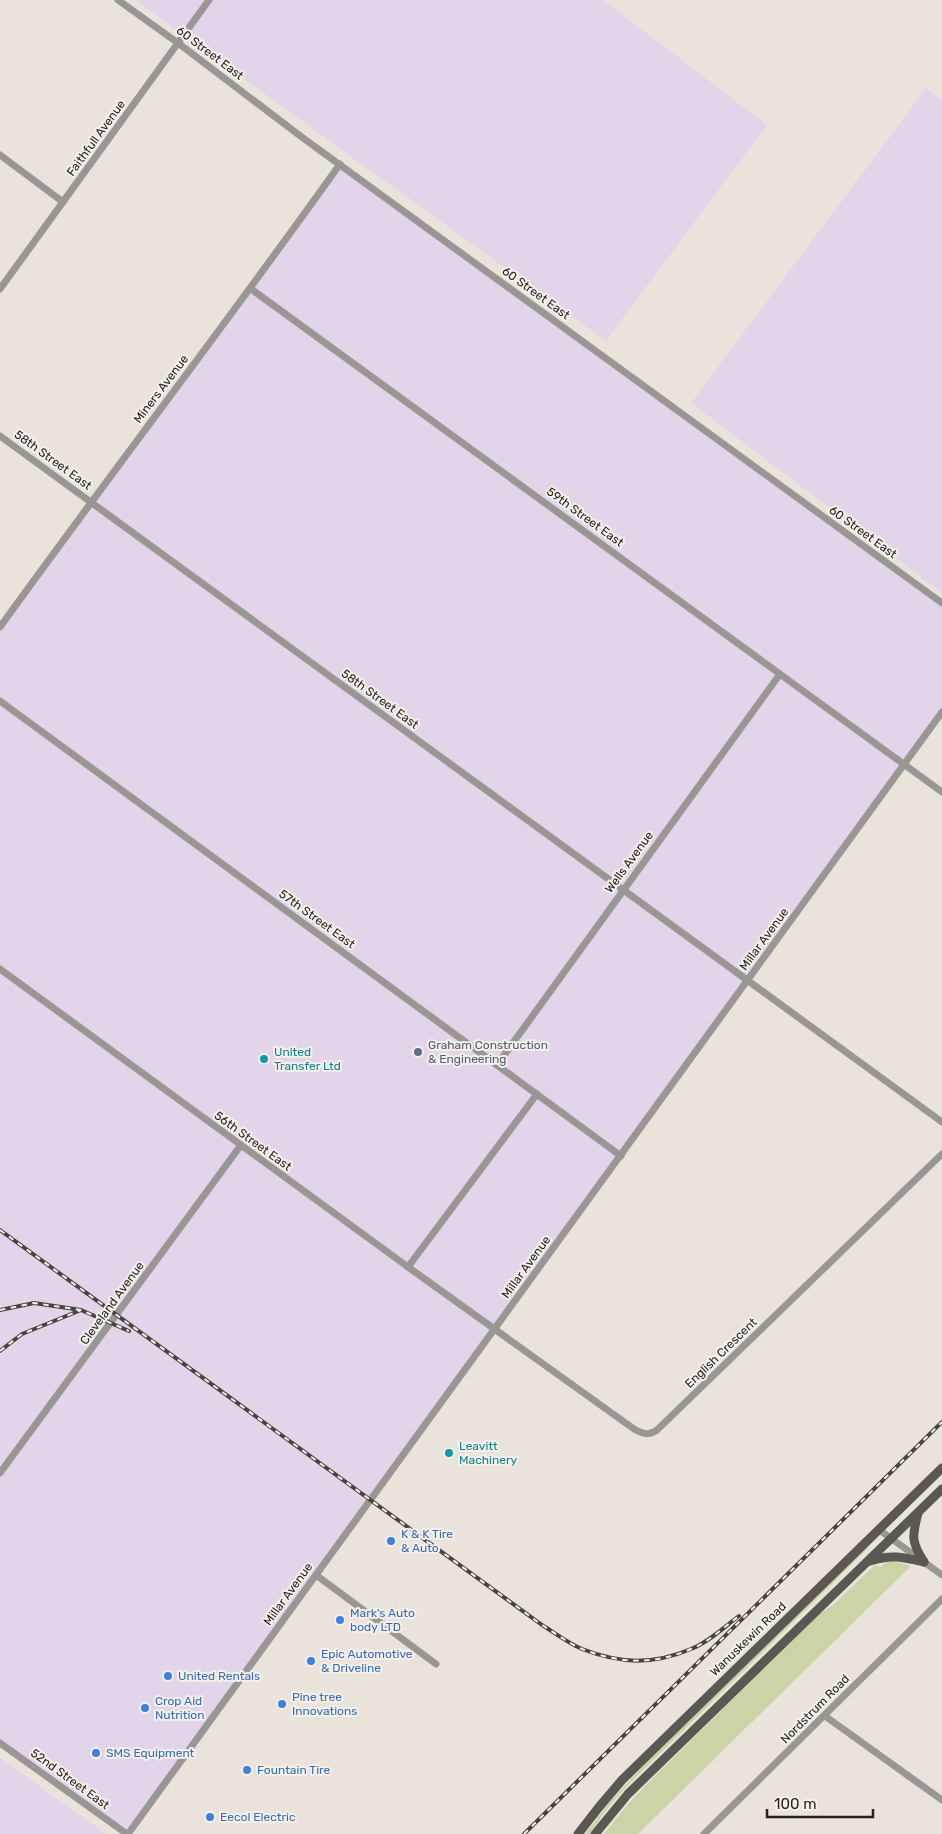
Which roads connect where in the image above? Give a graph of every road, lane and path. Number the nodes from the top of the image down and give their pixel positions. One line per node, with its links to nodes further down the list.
1 (118, 0): 3 (street, 60 Street East)
2 (210, 0): 3 (street, Faithfull Avenue)
3 (178, 43): 5 (street, 60 Street East); 6 (street, Faithfull Avenue)
4 (0, 155): 6 (street)
5 (340, 164): 8 (street, Miners Avenue); 11 (street, 60 Street East)
6 (63, 202): 7 (street, Faithfull Avenue)
7 (0, 288)
8 (251, 288): 10 (street, Miners Avenue); 13 (street, 59th Street East)
9 (0, 436): 10 (street, 58th Street East)
10 (90, 502): 12 (street, Miners Avenue); 18 (street, 58th Street East)
11 (942, 604)
12 (0, 627)
13 (780, 674): 16 (street, 59th Street East); 18 (street, Wells Avenue)
14 (0, 701): 21 (street, 57th Street East)
15 (942, 712): 16 (street, Millar Avenue)
16 (905, 765): 17 (street, 59th Street East); 20 (street, Millar Avenue)
17 (942, 792)
18 (622, 890): 20 (street, 58th Street East); 21 (street, Wells Avenue)
19 (0, 969): 24 (street, 56th Street East)
20 (748, 980): 23 (street); 26 (street, Millar Avenue)
21 (497, 1065): 22 (street, 57th Street East)
22 (537, 1094): 26 (street, 57th Street East); 27 (street)
23 (942, 1122)
24 (241, 1145): 27 (street, 56th Street East); 30 (street, Cleveland Avenue)
25 (942, 1154): 28 (street, English Crescent)
26 (621, 1156): 28 (street, Millar Avenue)
27 (408, 1267): 28 (street, 56th Street East)
28 (495, 1328): 37 (street, Millar Avenue)
29 (942, 1468): 33 (main road, Wanuskewin Road)
30 (0, 1473)
31 (942, 1489): 32 (main road)
32 (919, 1512): 34 (main road); 36 (main road)
33 (878, 1529): 34 (street); 45 (main road, Wanuskewin Road)
34 (891, 1539): 35 (main road); 36 (street)
35 (867, 1562): 36 (main road); 46 (main road)
36 (924, 1562): 38 (street)
37 (316, 1575): 40 (street); 44 (street, Millar Avenue)
38 (942, 1575)
39 (942, 1599): 41 (street, Nordstrum Road)
40 (436, 1664)
41 (824, 1716): 43 (street); 47 (street, Nordstrum Road)
42 (0, 1743): 44 (street, 52nd Street East)
43 (942, 1800)
44 (127, 1834)
45 (578, 1834)
46 (595, 1834)
47 (704, 1834)

